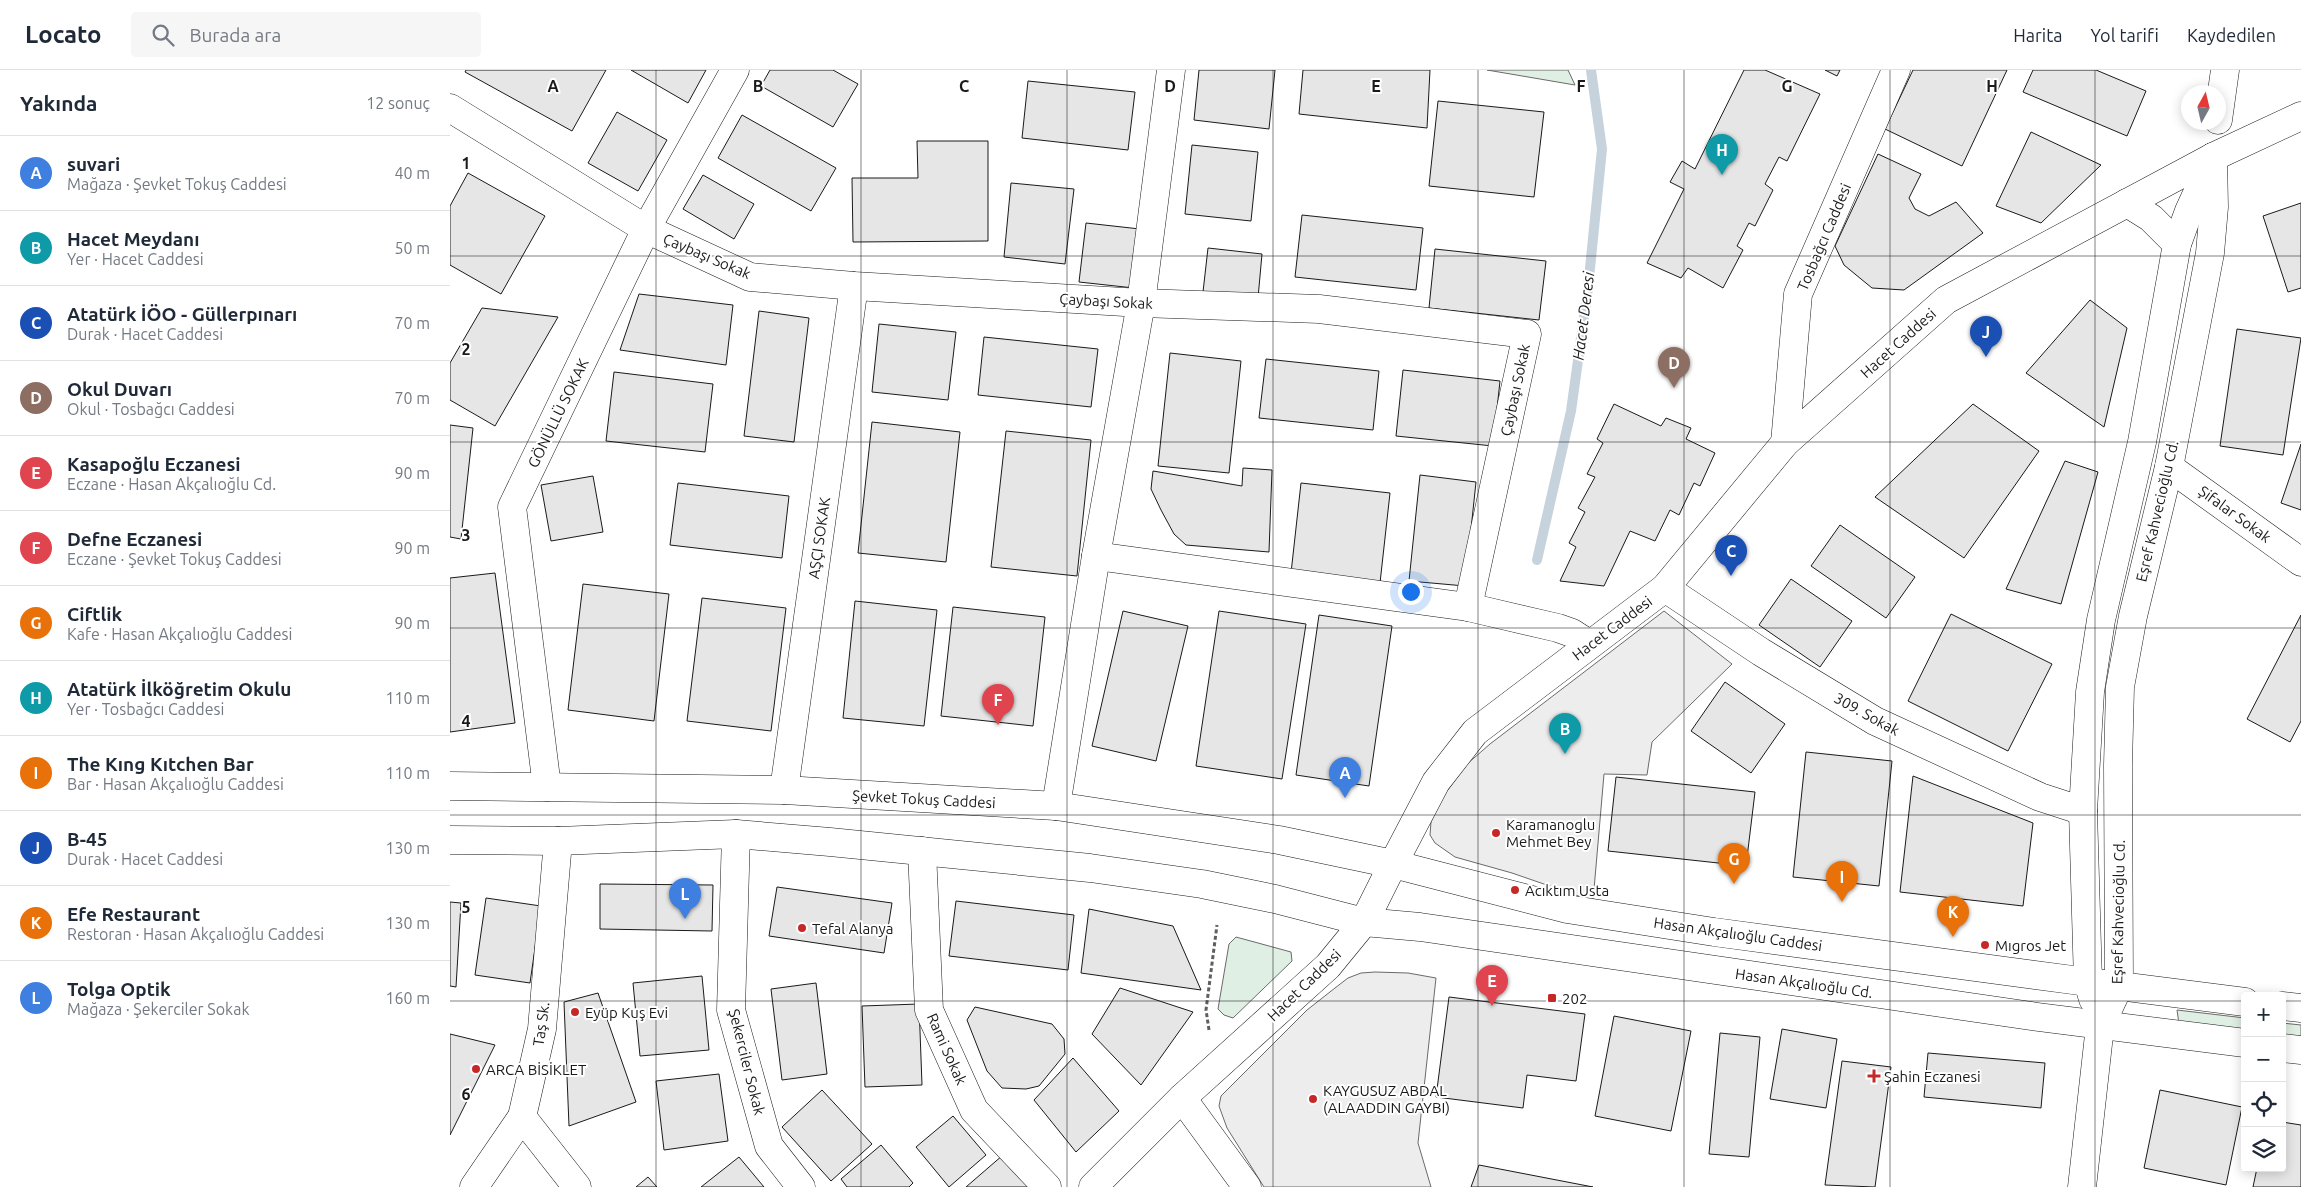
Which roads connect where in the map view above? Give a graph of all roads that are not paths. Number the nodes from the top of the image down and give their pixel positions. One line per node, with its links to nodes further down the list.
1 (735, 70): 11 (street, GÖNÜLLÜ SOKAK)
2 (1171, 70): 14 (street)
3 (1896, 70): 15 (street, Tosbağcı Caddesi)
4 (2225, 70): 5 (street, Eşref Kahvecioğlu Cd.)
5 (2223, 85)
6 (450, 108): 11 (street, Çaybaşı Sokak)
7 (2301, 116): 9 (street, Hacet Caddesi)
8 (2217, 130): 9 (street, Eşref Kahvecioğlu Cd.)
9 (2213, 157): 10 (street, Hacet Caddesi); 12 (street, Eşref Kahvecioğlu Cd.); 16 (street, Eşref Kahvecioğlu Cd.)
10 (2127, 203): 12 (street); 15 (street, Hacet Caddesi)
11 (646, 229): 13 (street, Çaybaşı Sokak); 23 (street, GÖNÜLLÜ SOKAK)
12 (2177, 244): 26 (street, Eşref Kahvecioğlu Cd.)
13 (854, 286): 14 (street, Çaybaşı Sokak); 24 (street, AŞÇI SOKAK)
14 (1141, 303): 17 (street); 20 (street, Çaybaşı Sokak)
15 (1785, 443): 19 (street, Hacet Caddesi)
16 (2168, 467): 18 (street, Şifalar Sokak); 34 (street, Eşref Kahvecioğlu Cd.)
17 (1096, 556): 20 (street); 25 (street)
18 (2301, 562)
19 (1665, 588): 21 (street, Hacet Caddesi); 26 (street, 309. Sokak)
20 (1468, 607): 21 (street)
21 (1588, 644): 31 (street, Hacet Caddesi)
22 (450, 786): 23 (street, Şevket Tokuş Caddesi)
23 (547, 787): 24 (street, Şevket Tokuş Caddesi)
24 (784, 790): 25 (street, Şevket Tokuş Caddesi)
25 (1056, 806): 31 (street, Şevket Tokuş Caddesi)
26 (2083, 811): 33 (street, Eşref Kahvecioğlu Cd.)
27 (736, 834): 29 (street); 30 (street); 46 (street, Şekerciler Sokak)
28 (450, 840): 29 (street)
29 (558, 841): 43 (street, Taş Sk.)
30 (922, 851): 32 (street); 47 (street, Rami Sokak)
31 (1393, 864): 32 (street, Hacet Caddesi); 33 (street, Hasan Akçalıoğlu Caddesi)
32 (1364, 922): 38 (street, Hasan Akçalıoğlu Cd.); 42 (street, Hacet Caddesi)
33 (2088, 982): 34 (street); 38 (street, Eşref Kahvecioğlu Cd.)
34 (2119, 986): 35 (street); 38 (street, Eşref Kahvecioğlu Cd.)
35 (2241, 1001)
36 (2286, 1006): 37 (street)
37 (2301, 1008)
38 (2100, 1026): 39 (street, Hasan Akçalıoğlu Cd.); 50 (street)
39 (2241, 1043)
40 (2286, 1048): 41 (street)
41 (2301, 1050)
42 (1182, 1098): 48 (street, Hacet Caddesi); 49 (street)
43 (522, 1117): 44 (street); 45 (street)
44 (474, 1187)
45 (577, 1187)
46 (801, 1187)
47 (1047, 1187)
48 (1093, 1187)
49 (1247, 1187)
50 (2082, 1187)

